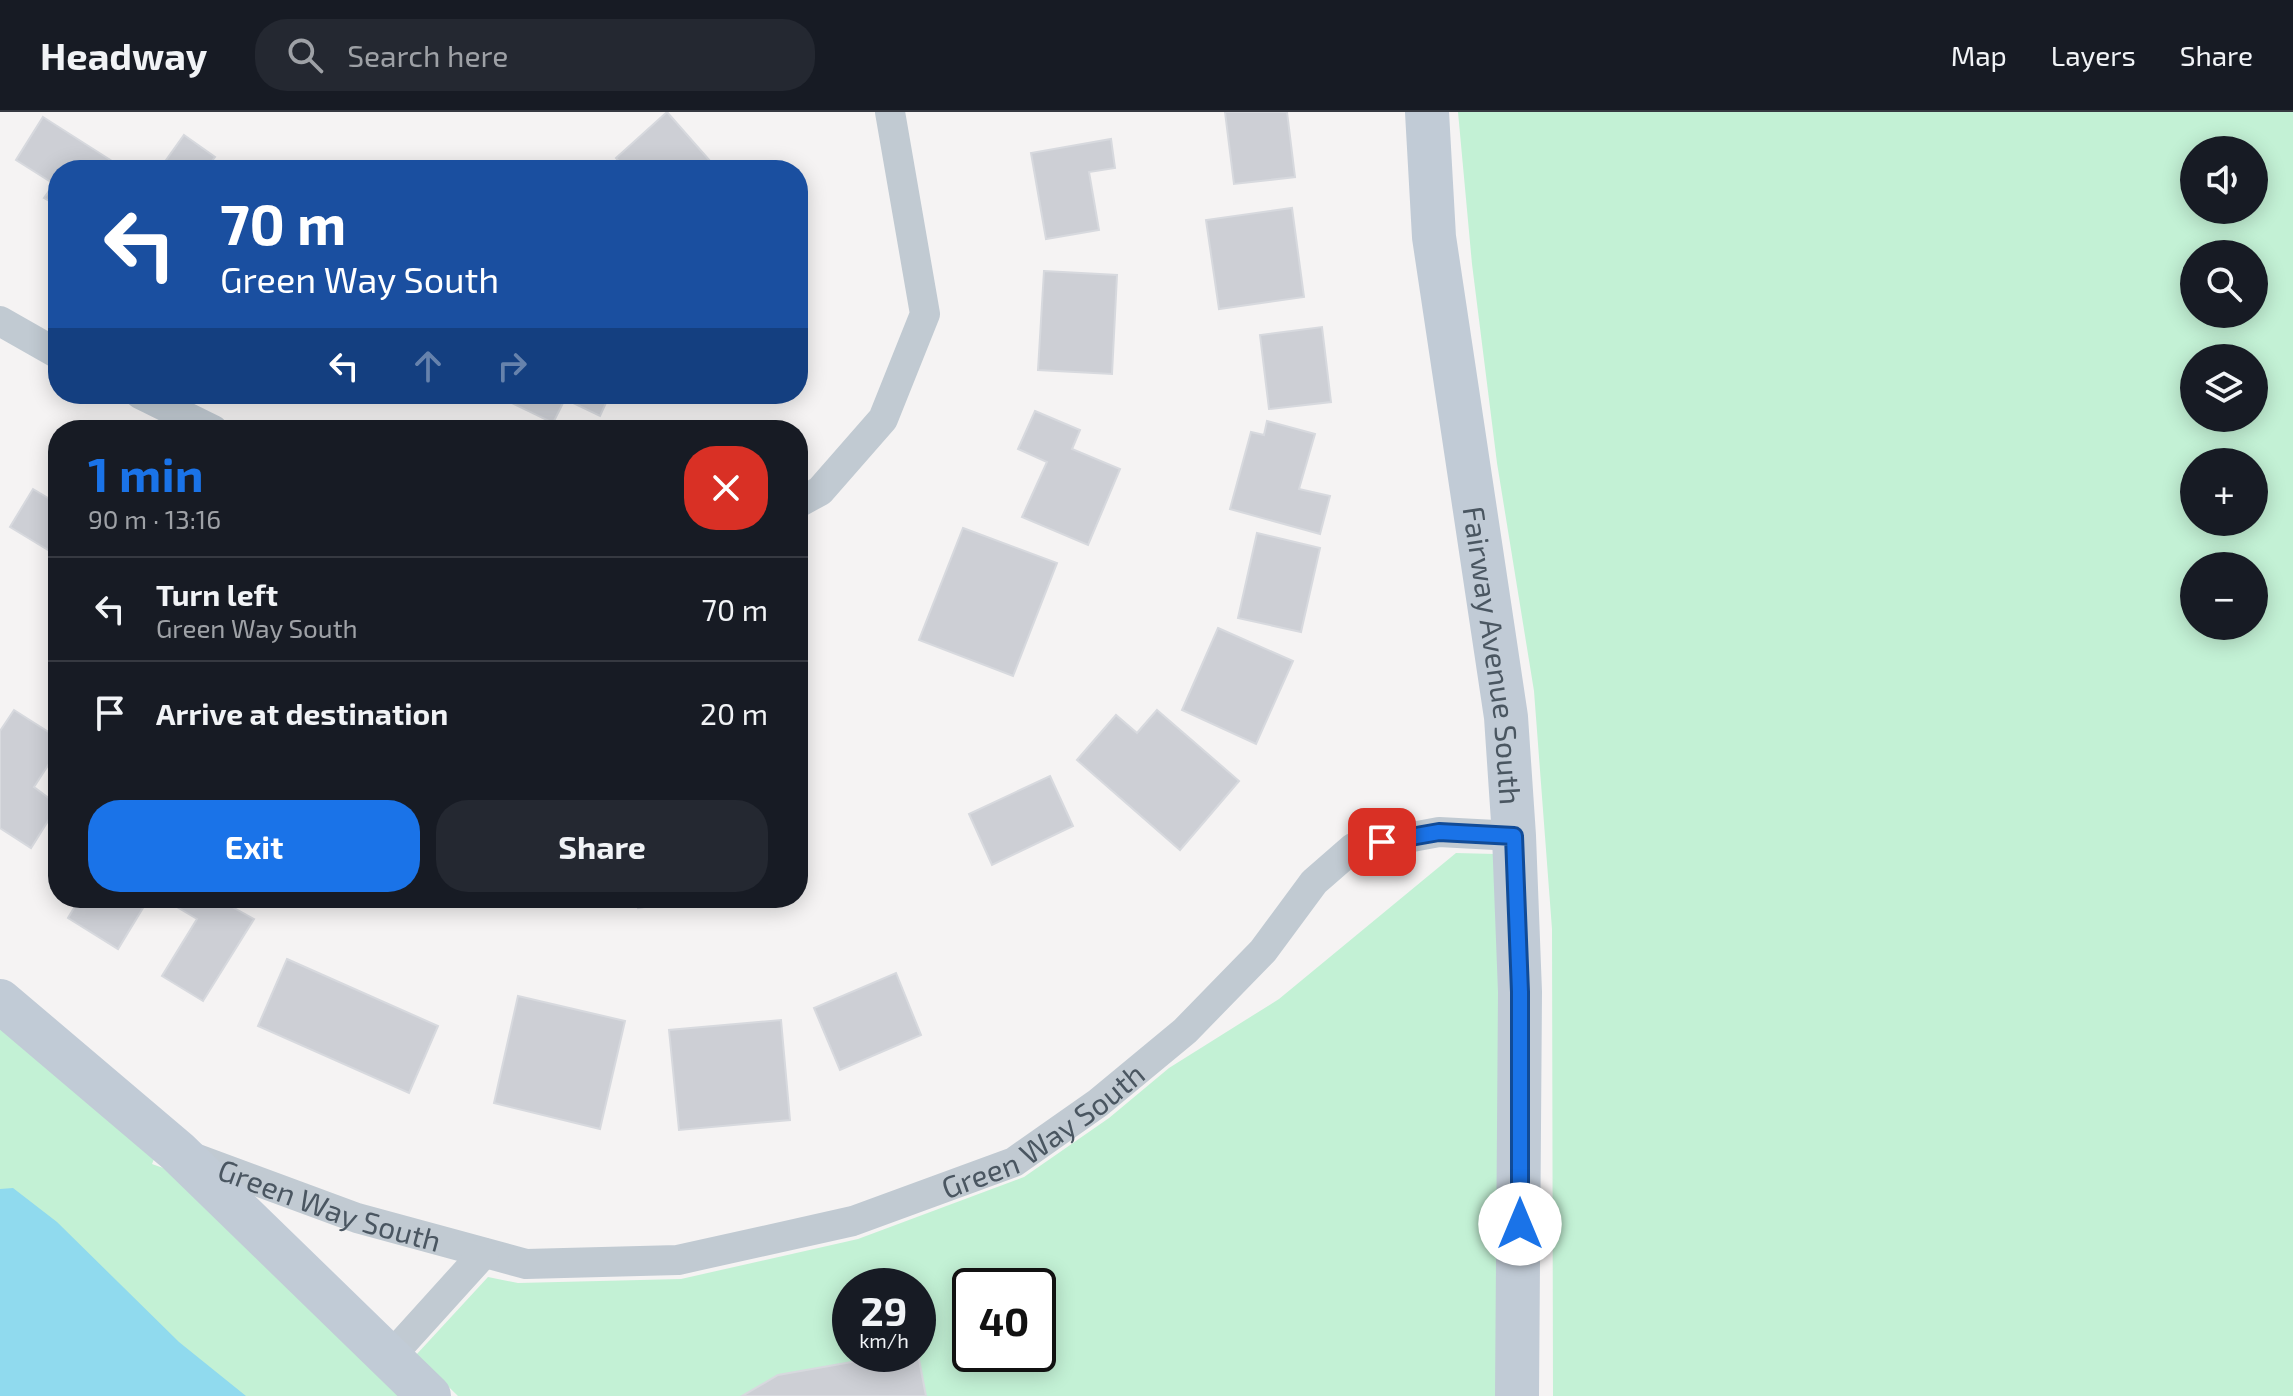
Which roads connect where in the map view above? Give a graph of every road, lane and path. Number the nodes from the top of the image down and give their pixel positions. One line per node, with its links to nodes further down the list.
1 (890, 112): 7 (street)
2 (1427, 112): 8 (street, Fairway Avenue South)
3 (0, 321): 4 (street)
4 (48, 348)
5 (160, 404): 6 (street)
6 (193, 420)
7 (808, 498)
8 (1514, 836): 11 (street, Green Way South); 14 (street, Fairway Avenue South)
9 (0, 1001): 10 (street, Green Way South)
10 (178, 1152): 11 (street, Green Way South); 12 (street, Green Way South)
11 (484, 1253): 12 (street, Green Way South)
12 (389, 1358): 13 (street, Green Way South)
13 (429, 1396)
14 (1517, 1396)

